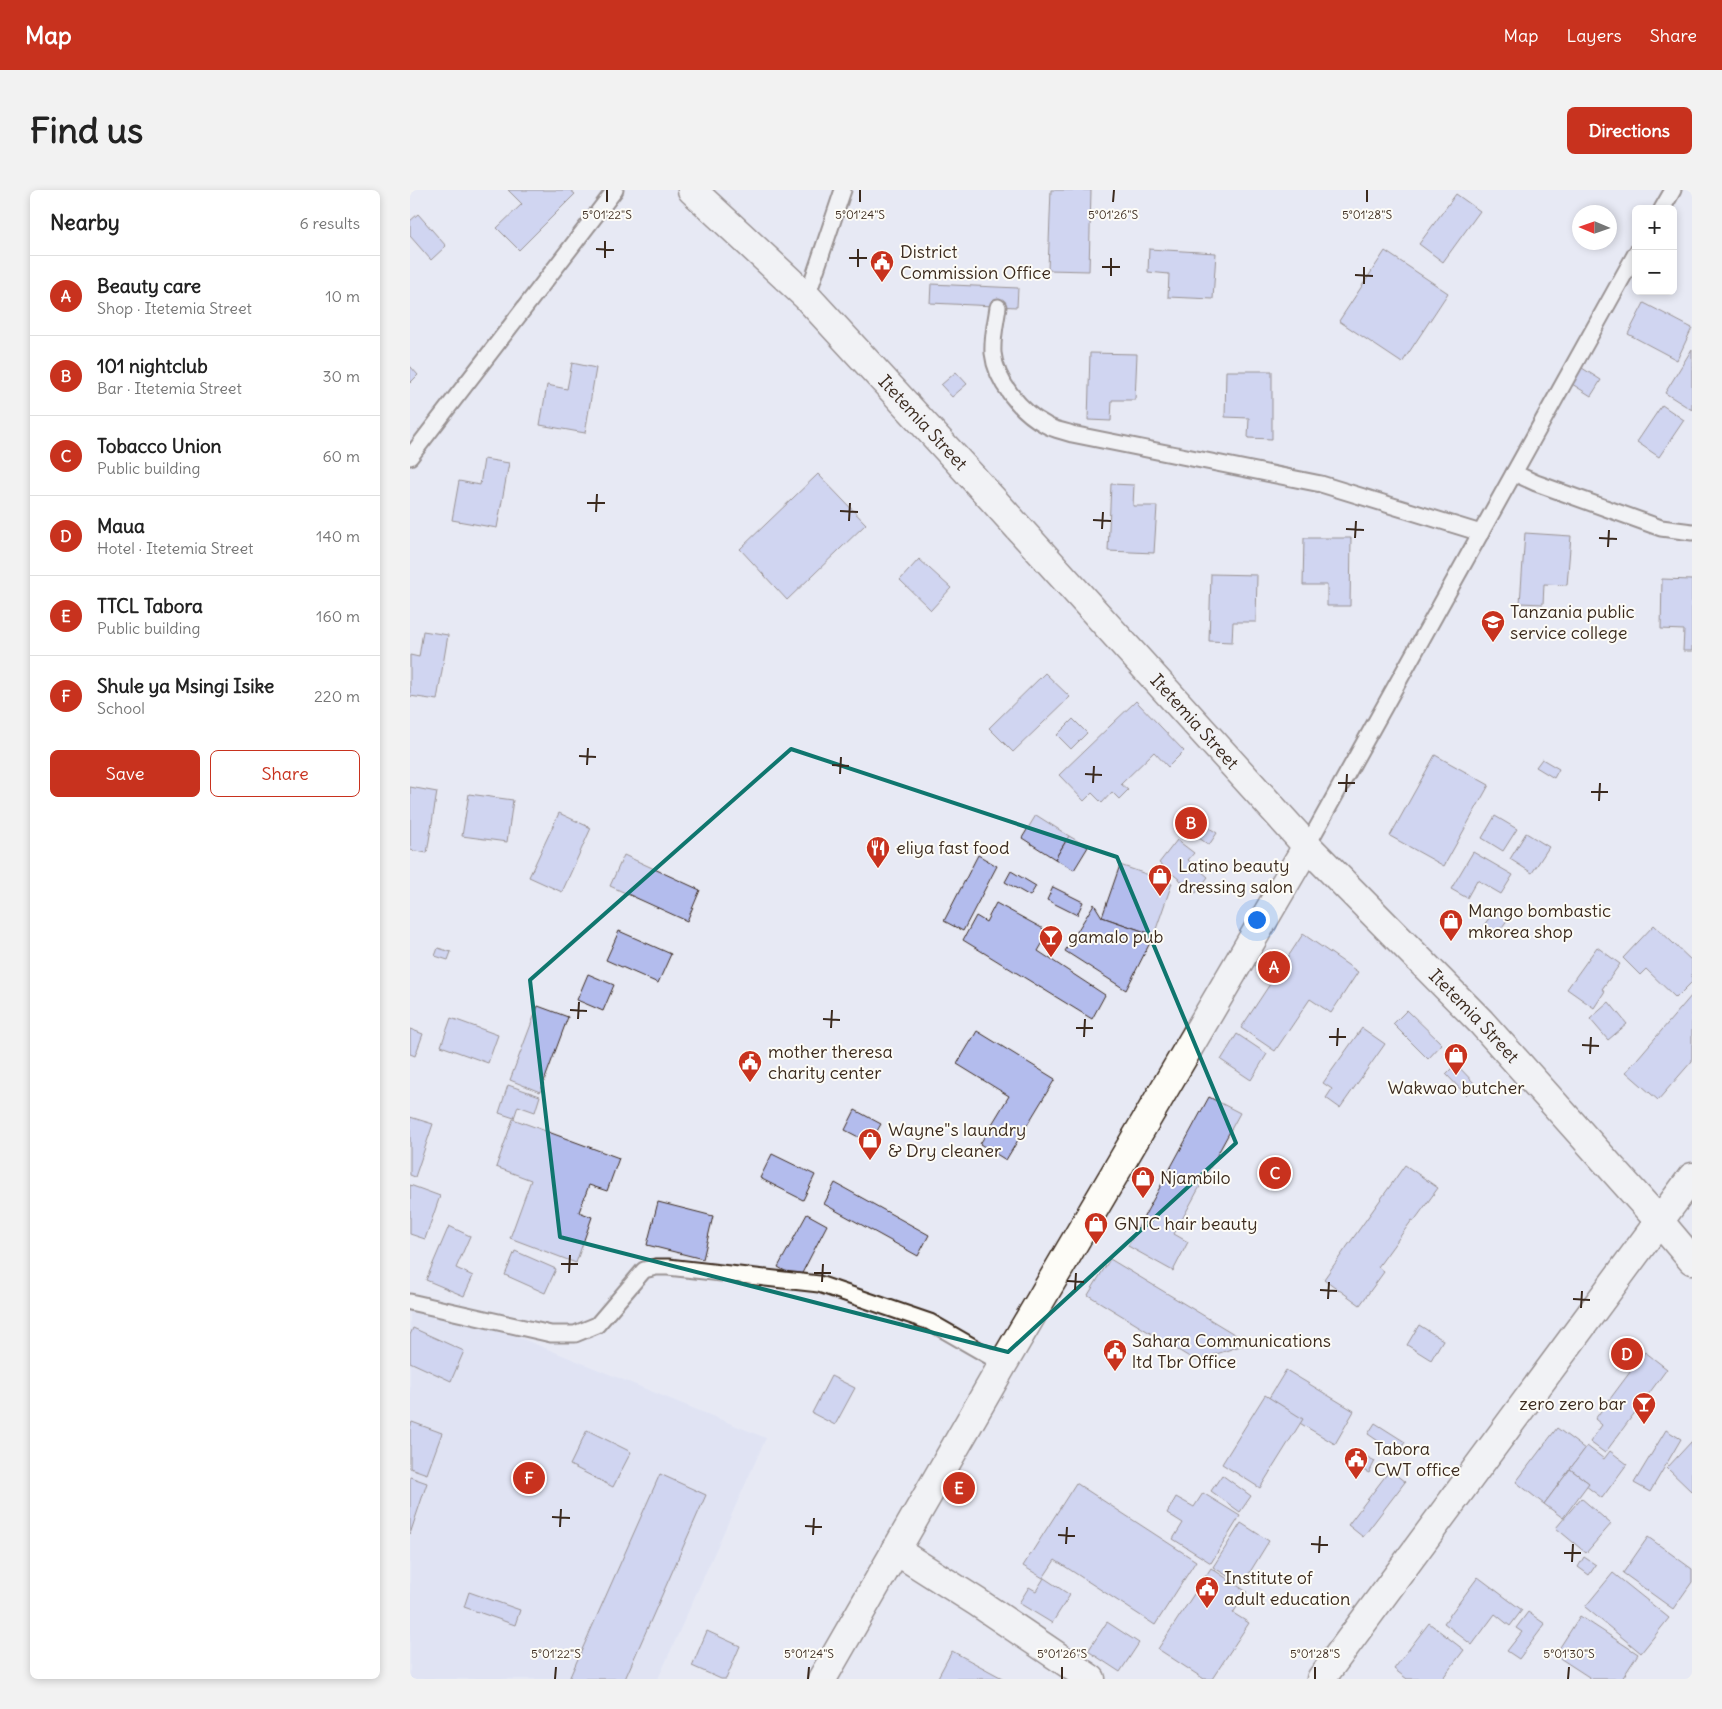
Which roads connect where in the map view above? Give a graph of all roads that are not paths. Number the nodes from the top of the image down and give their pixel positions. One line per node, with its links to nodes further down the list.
1 (615, 190): 9 (lane)
2 (692, 190): 7 (street, Itetemia Street)
3 (843, 190): 7 (lane)
4 (1673, 190): 5 (lane)
5 (1664, 205)
6 (1632, 260): 10 (lane)
7 (807, 297): 13 (street, Itetemia Street)
8 (998, 306): 12 (lane)
9 (410, 457)
10 (1514, 473): 11 (lane); 12 (lane)
11 (1692, 532)
12 (1481, 533): 13 (lane)
13 (1306, 846): 15 (street, Itetemia Street); 18 (street)
14 (1692, 1177): 15 (street)
15 (1660, 1222): 16 (street, Itetemia Street); 22 (street)
16 (1688, 1247)
17 (410, 1302): 18 (lane)
18 (1003, 1364): 19 (street)
19 (895, 1550): 20 (street); 21 (street)
20 (822, 1679)
21 (1091, 1679)
22 (1321, 1679)

